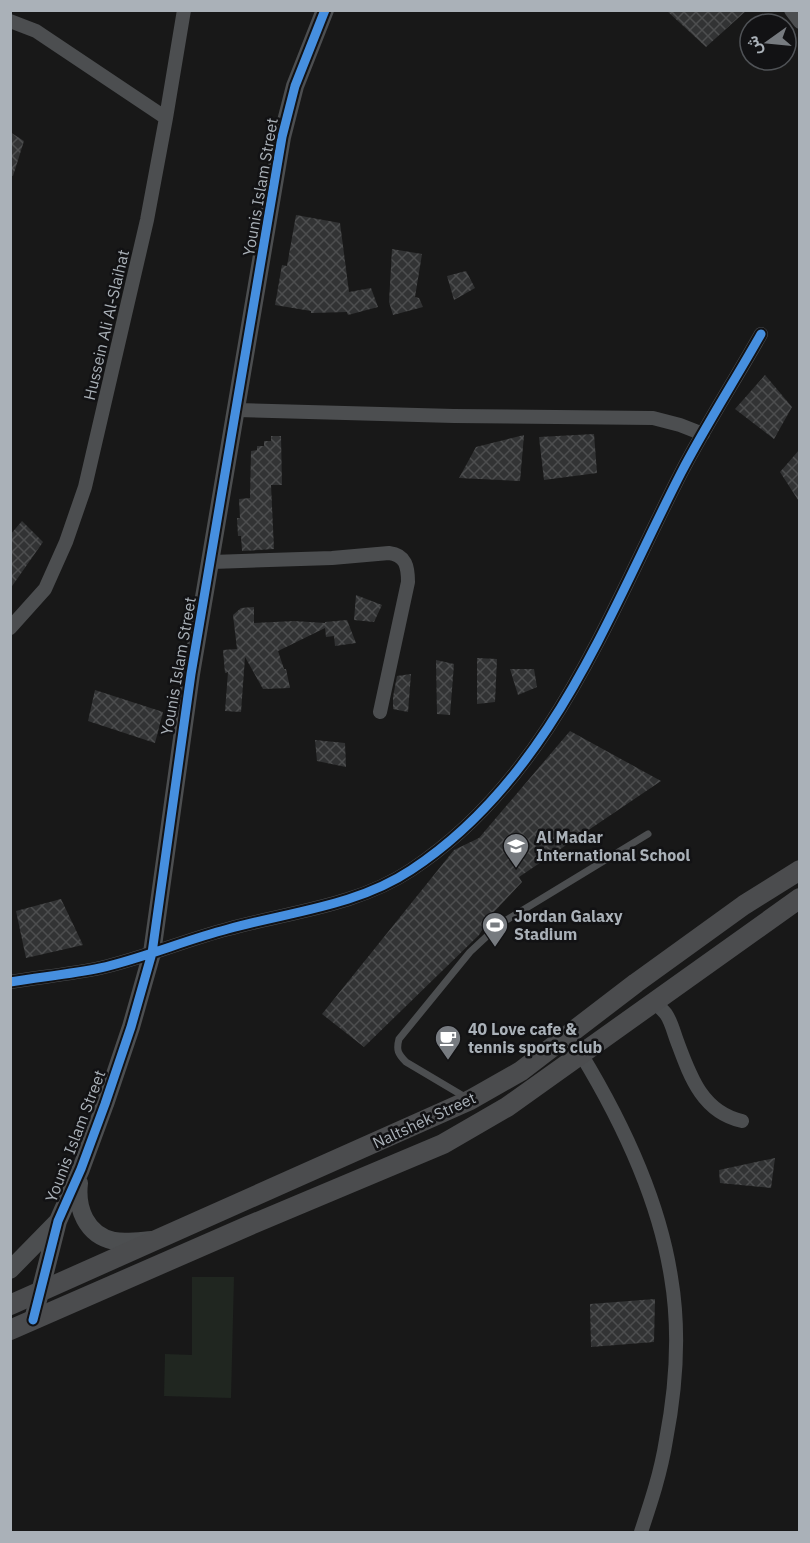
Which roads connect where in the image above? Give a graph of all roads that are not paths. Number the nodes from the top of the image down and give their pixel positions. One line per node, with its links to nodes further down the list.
1 (183, 10): 6 (street, Hussein Ali Al-Slaihat)
2 (325, 10): 8 (street, Younis Islam Street)
3 (791, 10): 5 (street)
4 (10, 21): 6 (street)
5 (800, 22)
6 (166, 117): 11 (street, Hussein Ali Al-Slaihat)
7 (761, 334): 9 (street)
8 (237, 410): 9 (street); 10 (street, Younis Islam Street)
9 (703, 434): 16 (street)
10 (212, 562): 12 (street); 16 (street, Younis Islam Street)
11 (13, 618)
12 (380, 712)
13 (648, 834): 20 (lane)
14 (800, 870): 20 (main road, Naltshek Street)
15 (800, 898): 18 (main road, Naltshek Street)
16 (152, 953): 17 (street); 22 (street, Younis Islam Street)
17 (10, 982)
18 (653, 1001): 19 (main road, Naltshek Street); 21 (street)
19 (581, 1054): 28 (main road, Naltshek Street); 30 (street)
20 (470, 1100): 24 (main road, Naltshek Street)
21 (742, 1121)
22 (81, 1169): 23 (street, Younis Islam Street); 24 (street)
23 (58, 1221): 25 (street); 26 (street, Younis Islam Street)
24 (152, 1240): 26 (main road, Naltshek Street)
25 (10, 1270)
26 (40, 1290): 27 (main road, Naltshek Street); 28 (street, Younis Islam Street)
27 (10, 1305)
28 (33, 1320): 29 (main road, Naltshek Street)
29 (10, 1330)
30 (641, 1533)

